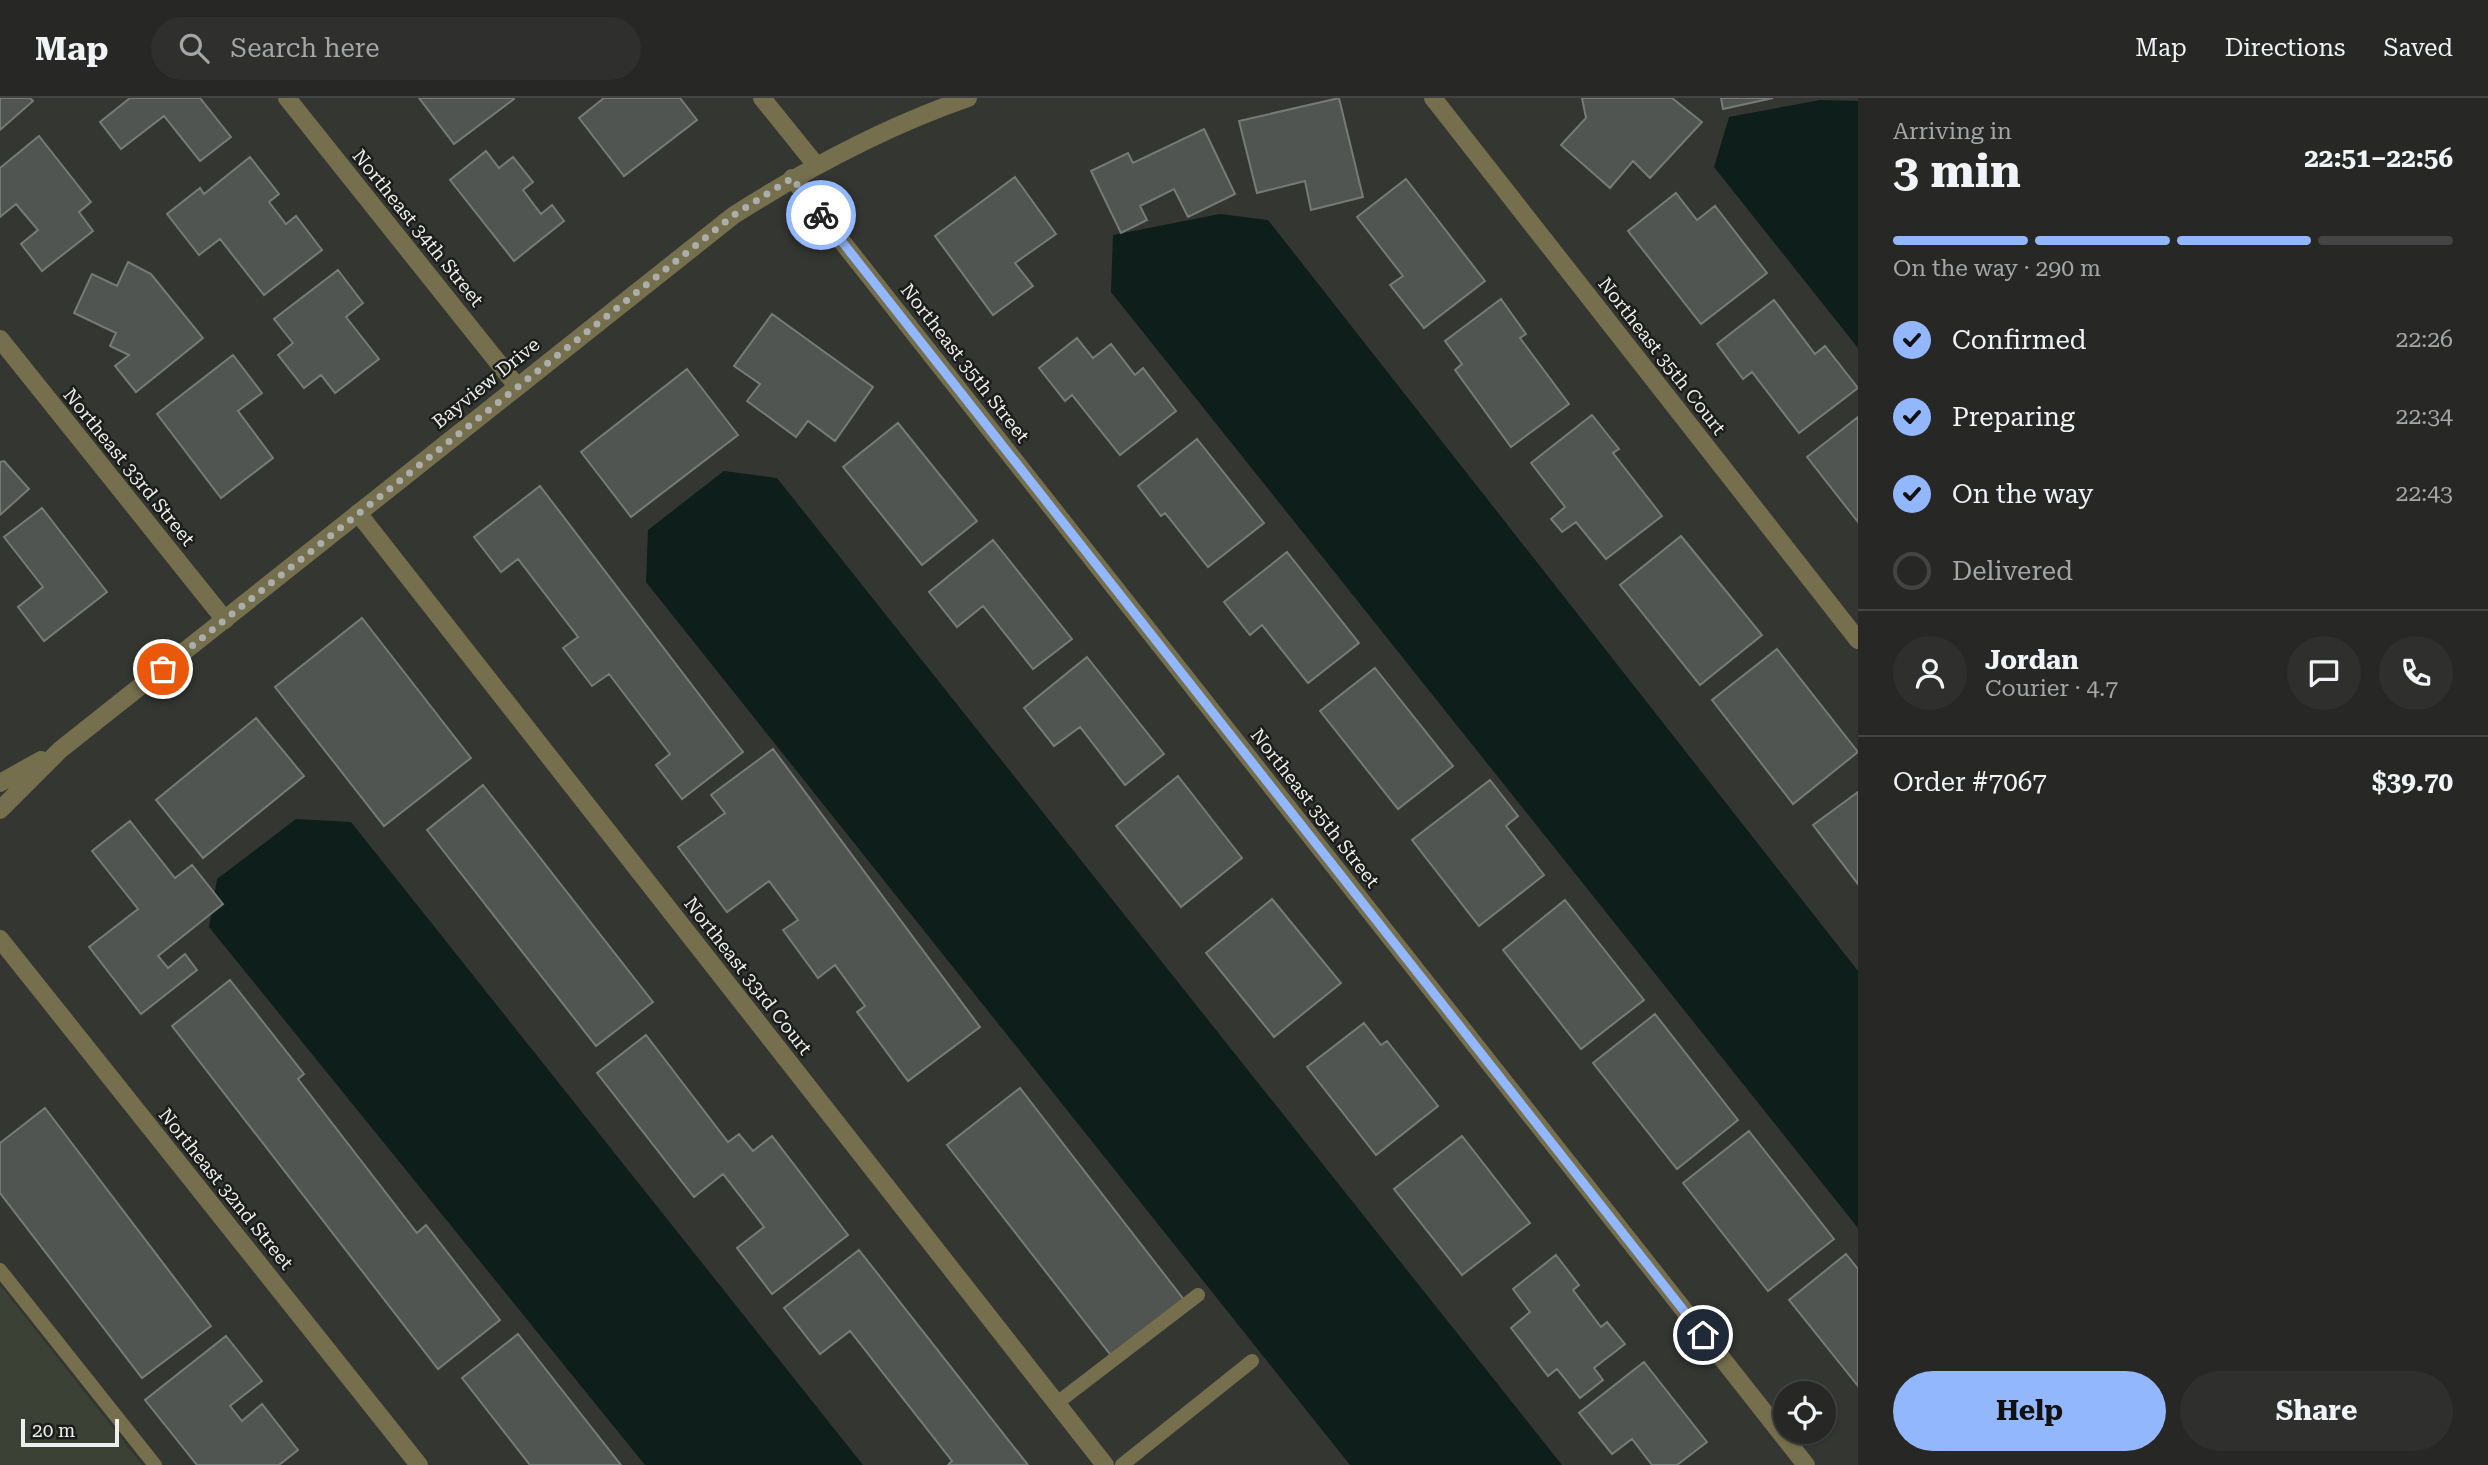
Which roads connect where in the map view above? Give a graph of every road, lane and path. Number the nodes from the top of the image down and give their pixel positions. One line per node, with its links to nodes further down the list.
1 (287, 98): 8 (street, Northeast 34th Street)
2 (762, 98): 5 (street)
3 (968, 98): 5 (street, Bayview Drive)
4 (1433, 98): 11 (street, Northeast 35th Court)
5 (816, 165): 6 (street, Bayview Drive)
6 (792, 178): 8 (street, Bayview Drive); 24 (street, Northeast 35th Street)
7 (0, 339): 10 (street, Northeast 33rd Street)
8 (516, 385): 9 (street, Bayview Drive)
9 (358, 513): 10 (street, Bayview Drive); 19 (street, Northeast 33rd Court)
10 (225, 620): 12 (street, Bayview Drive)
11 (1858, 640)
12 (60, 750): 13 (street, Bayview Drive); 14 (street, Bayview Drive)
13 (0, 783)
14 (0, 810)
15 (0, 939): 21 (street, Northeast 32nd Street)
16 (0, 1270): 20 (lane)
17 (1198, 1295): 19 (lane)
18 (1252, 1361): 23 (lane)
19 (1057, 1403): 22 (street, Northeast 33rd Court)
20 (155, 1465)
21 (419, 1465)
22 (1105, 1465)
23 (1122, 1465)
24 (1806, 1465)

